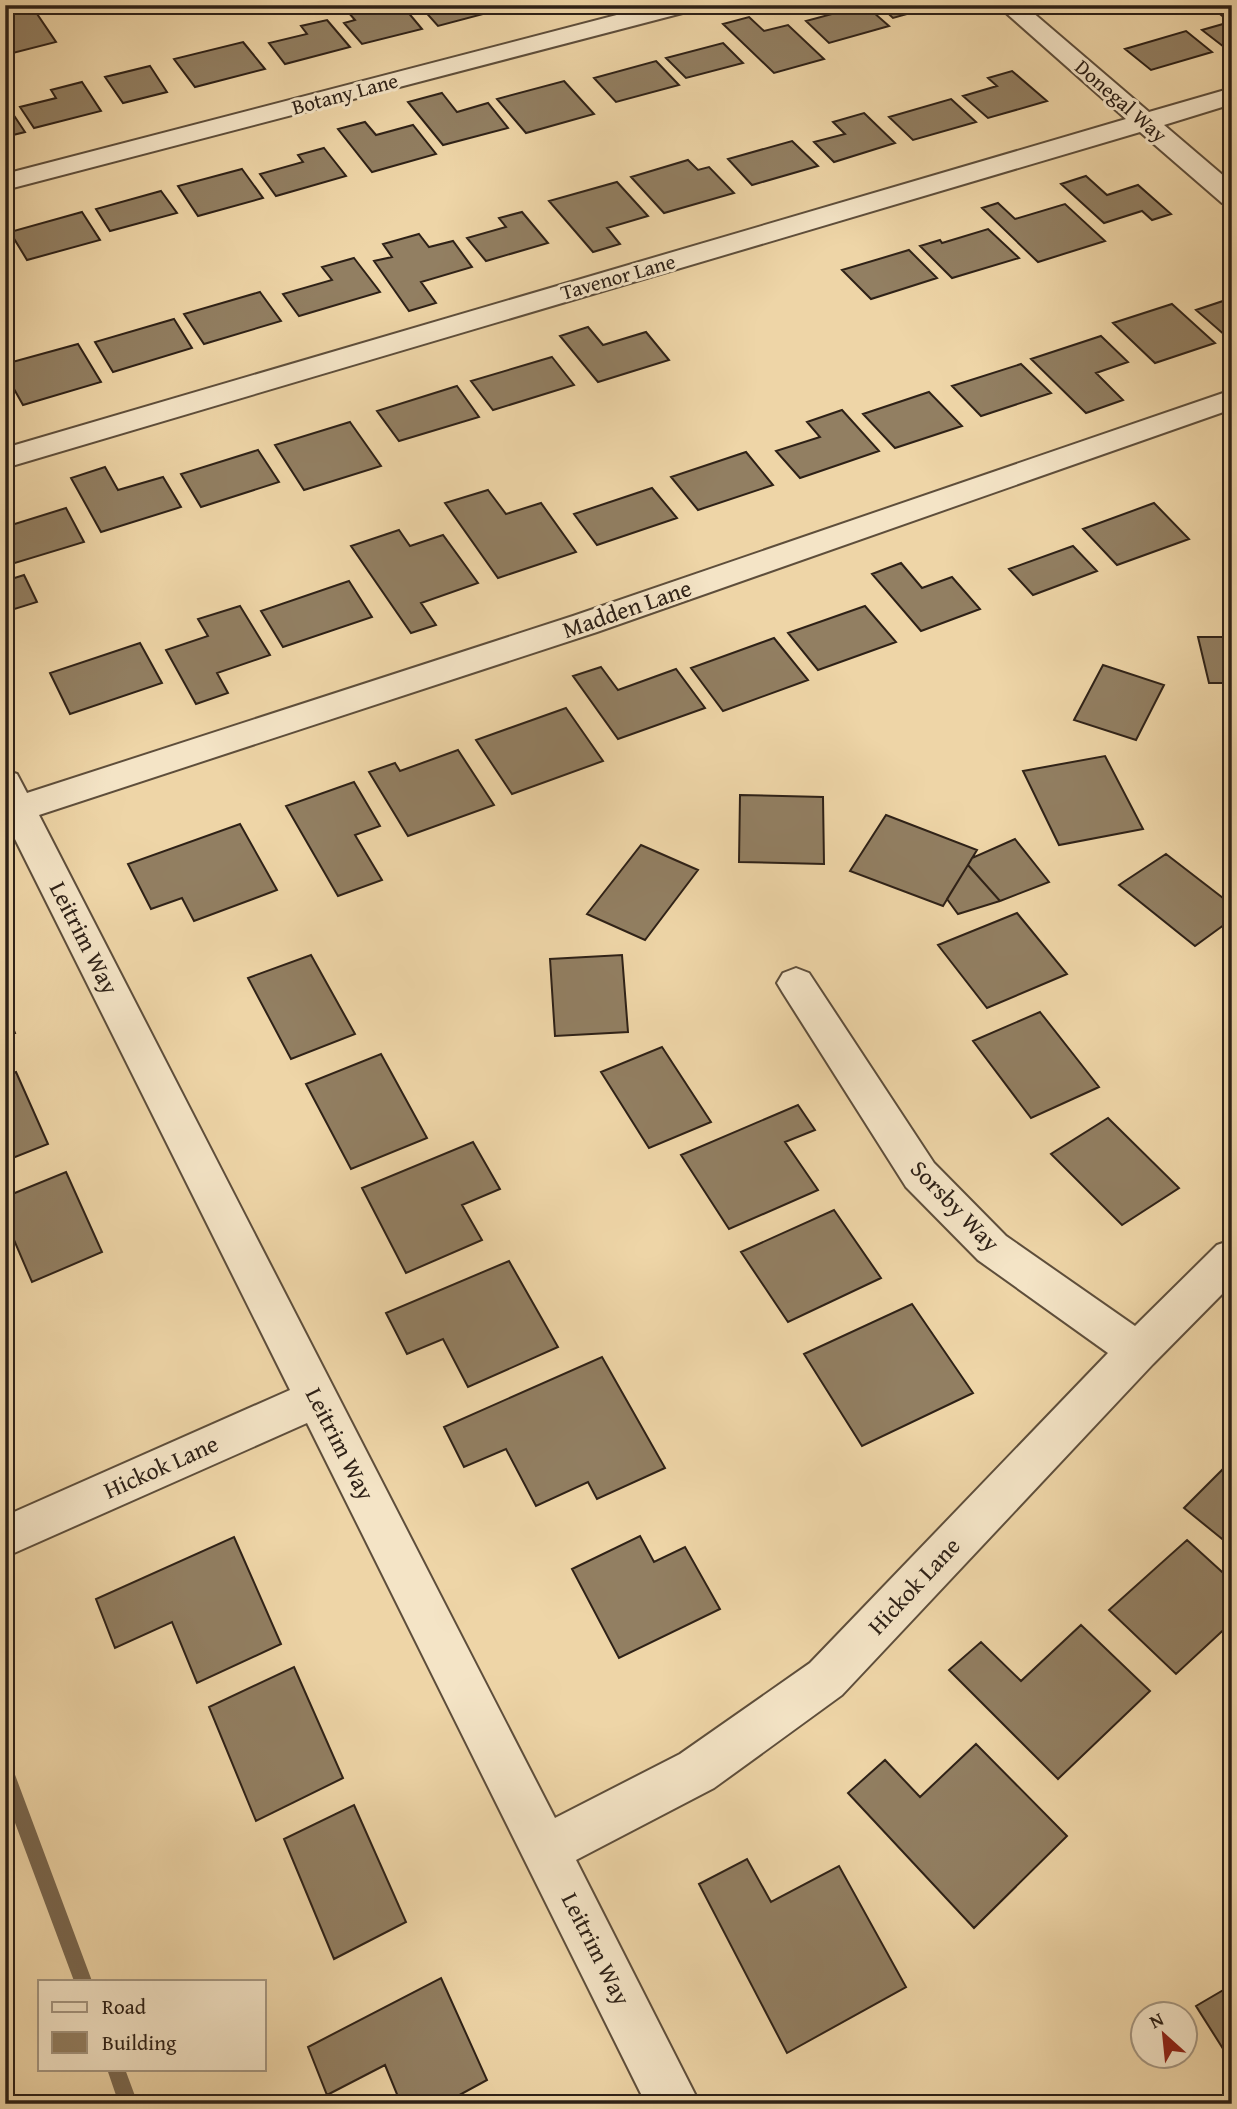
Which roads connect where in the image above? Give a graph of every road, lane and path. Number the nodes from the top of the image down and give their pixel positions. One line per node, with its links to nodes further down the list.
1 (685, 5): 5 (street, Botany Lane)
2 (1009, 5): 4 (street, Donegal Way)
3 (1232, 96): 4 (street, Tavenor Lane)
4 (1145, 122): 6 (street, Donegal Way); 8 (street, Tavenor Lane)
5 (5, 182)
6 (1232, 197)
7 (1232, 399): 9 (street, Madden Lane)
8 (5, 458)
9 (12, 796): 13 (street, Leitrim Way)
10 (796, 982): 12 (street, Sorsby Way)
11 (1232, 1257): 12 (street, Hickok Lane)
12 (1138, 1350): 15 (street, Hickok Lane)
13 (317, 1398): 14 (street, Hickok Lane); 15 (street, Leitrim Way)
14 (6, 1536)
15 (546, 1849): 16 (street, Leitrim Way)
16 (674, 2104)

